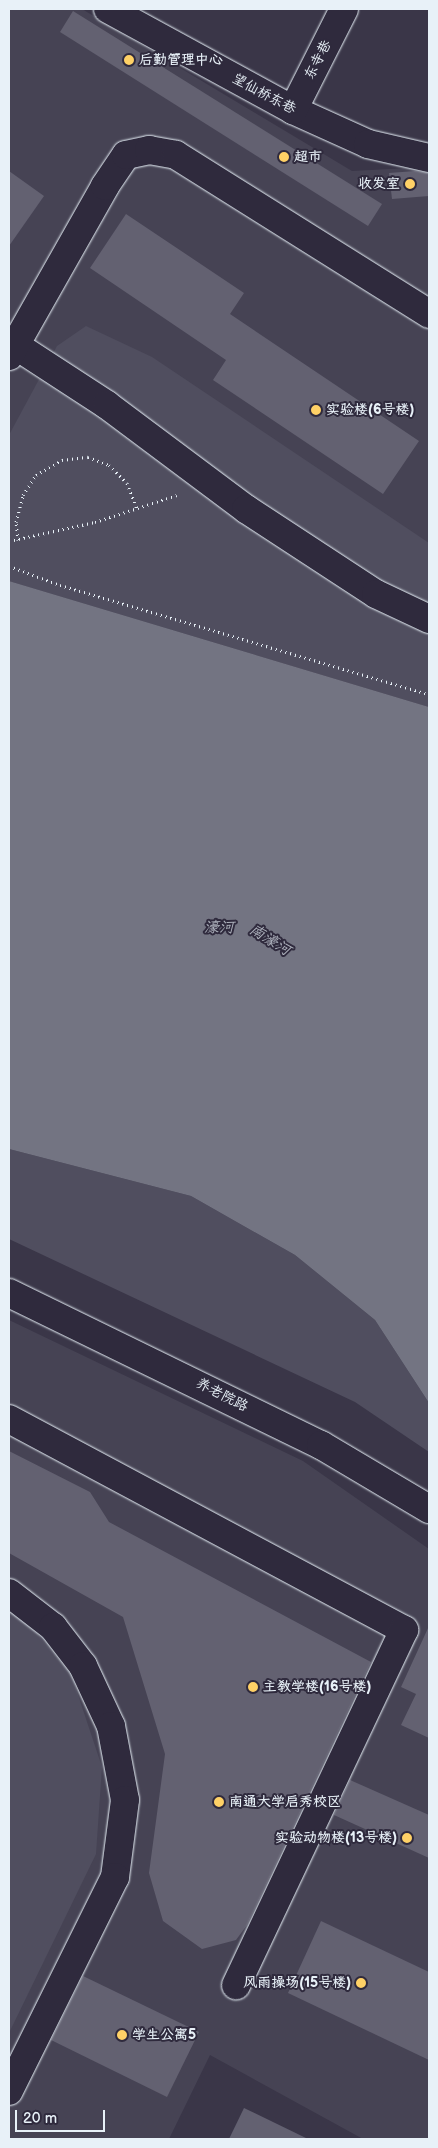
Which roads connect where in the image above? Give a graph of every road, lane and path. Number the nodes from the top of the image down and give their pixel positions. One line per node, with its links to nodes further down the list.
1 (108, 9): 3 (street, 望仙桥东巷)
2 (344, 9): 3 (street, 东寺巷)
3 (293, 110): 4 (street, 望仙桥东巷)
4 (429, 158)
5 (428, 312): 6 (street)
6 (12, 350): 7 (street)
7 (210, 481): 8 (path); 12 (street)
8 (136, 509): 9 (path); 9 (path)
9 (18, 540): 10 (path)
10 (9, 541)
11 (9, 566): 13 (path)
12 (429, 619)
13 (429, 694)
14 (9, 1293): 16 (street, 养老院路)
15 (9, 1419): 18 (street)
16 (429, 1509)
17 (9, 1593): 19 (street)
18 (236, 1985)
19 (9, 2092)

